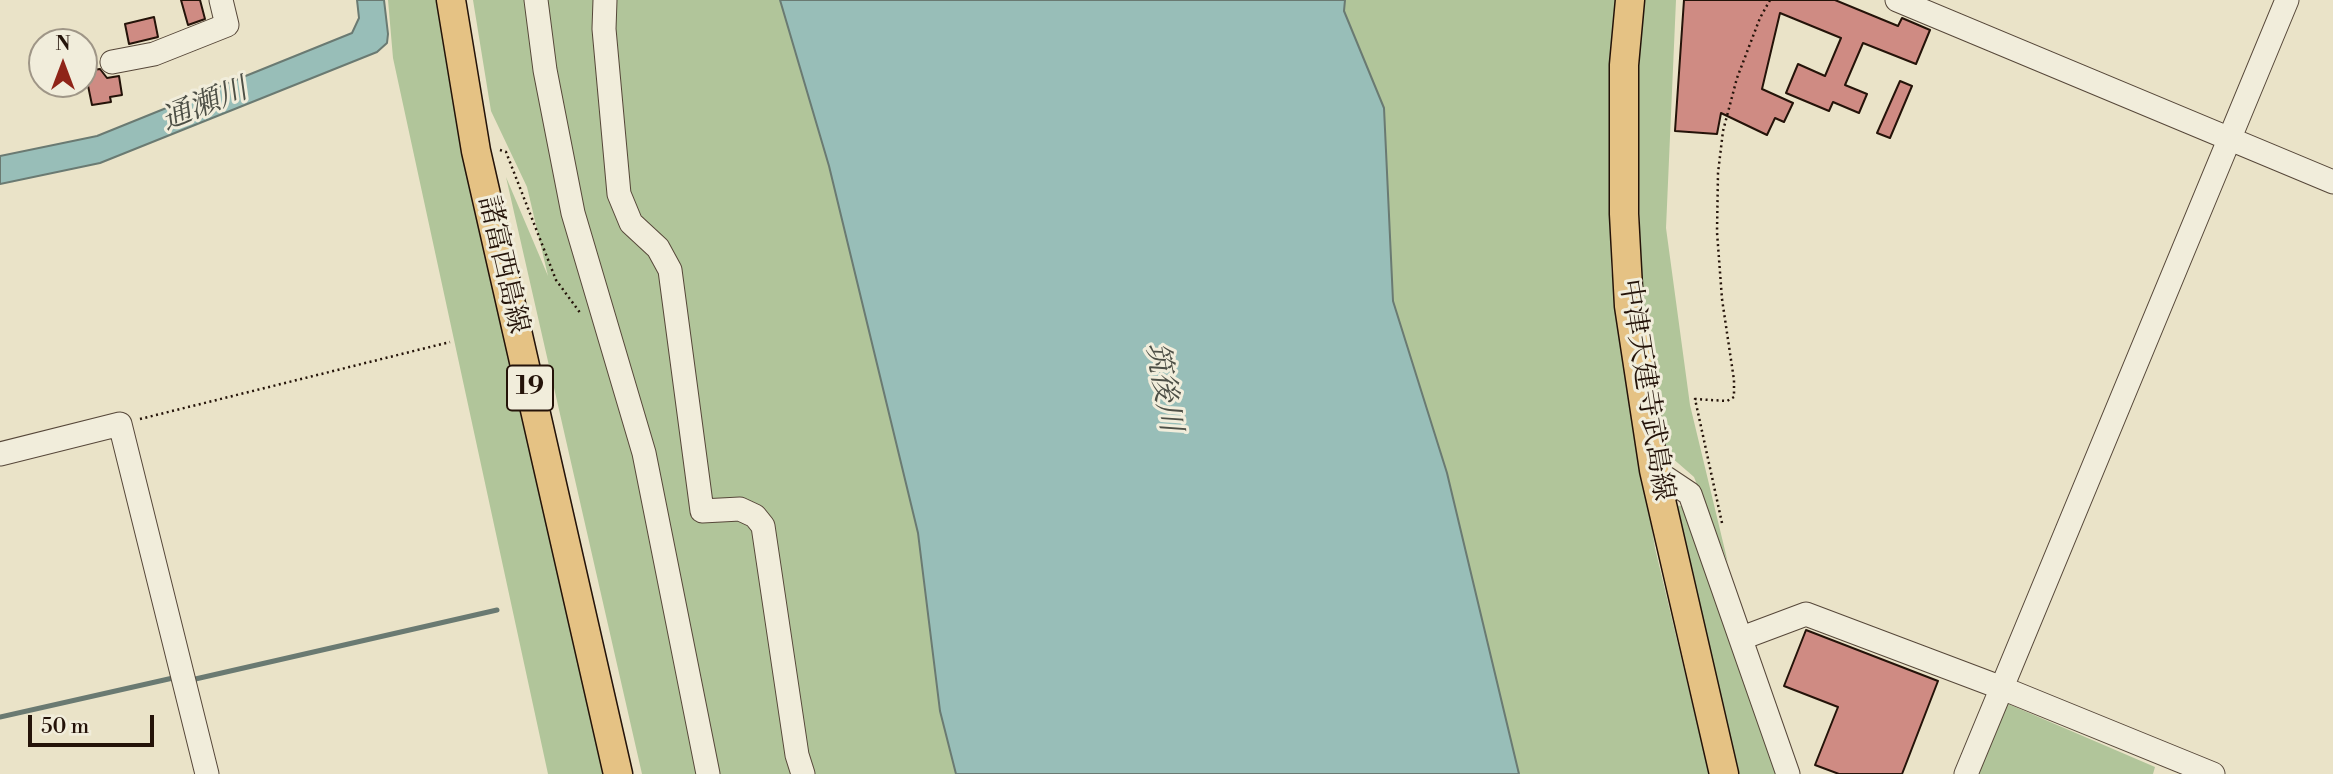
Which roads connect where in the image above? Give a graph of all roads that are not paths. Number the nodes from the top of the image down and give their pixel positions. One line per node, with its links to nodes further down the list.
1 (220, 0): 8 (street)
2 (451, 0): 16 (main road, 諸富西島線 / 19)
3 (536, 0): 17 (street)
4 (606, 0): 18 (street)
5 (1630, 0): 12 (main road, 中津天建寺武島線)
6 (1897, 0): 9 (street)
7 (2287, 0): 9 (street)
8 (112, 62)
9 (2230, 139): 10 (street); 14 (street)
10 (2333, 182)
11 (0, 454): 15 (street)
12 (1654, 470): 13 (street); 19 (main road, 中津天建寺武島線)
13 (1742, 638): 14 (street); 20 (street)
14 (2001, 688): 21 (street); 22 (street)
15 (207, 774)
16 (618, 774)
17 (708, 774)
18 (803, 774)
19 (1724, 774)
20 (1788, 774)
21 (1966, 774)
22 (2213, 774)

